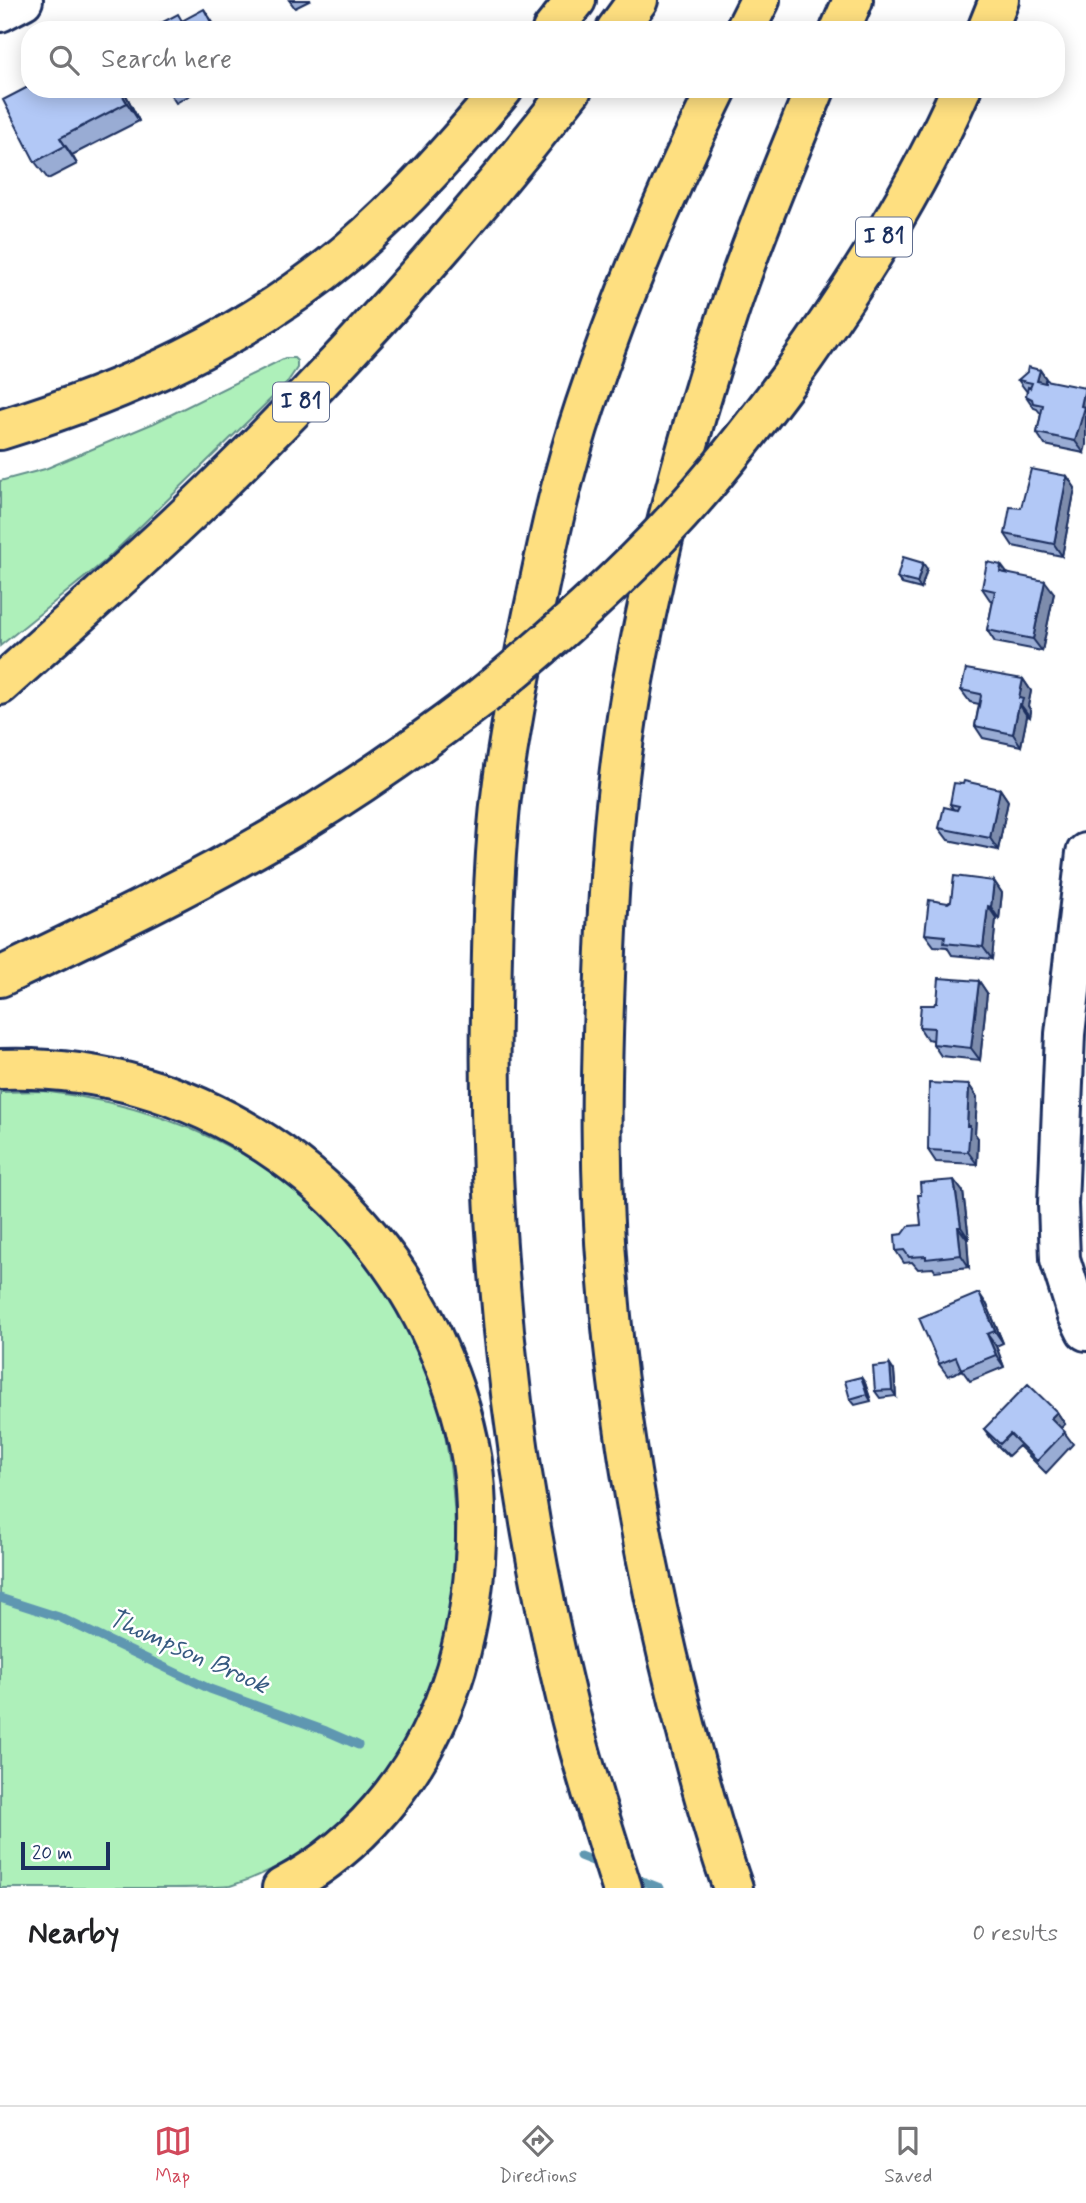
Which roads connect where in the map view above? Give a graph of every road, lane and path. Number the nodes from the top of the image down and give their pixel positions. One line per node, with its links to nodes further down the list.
1 (23, 0): 7 (street)
2 (576, 0): 8 (highway)
3 (638, 0): 9 (highway)
4 (760, 0): 10 (highway)
5 (853, 0): 11 (highway)
6 (999, 0): 12 (highway)
7 (0, 12)
8 (559, 21)
9 (623, 21)
10 (750, 21)
11 (844, 21)
12 (991, 21)
13 (495, 98): 18 (highway)
14 (565, 98): 19 (highway, I 81)
15 (712, 98): 25 (highway)
16 (812, 98): 26 (highway)
17 (957, 98): 21 (highway, I 81, bridge)
18 (0, 430)
19 (0, 685)
20 (1086, 853): 23 (street)
21 (0, 977)
22 (0, 1069): 24 (highway)
23 (1086, 1331)
24 (282, 1888)
25 (622, 1888)
26 (733, 1888)

